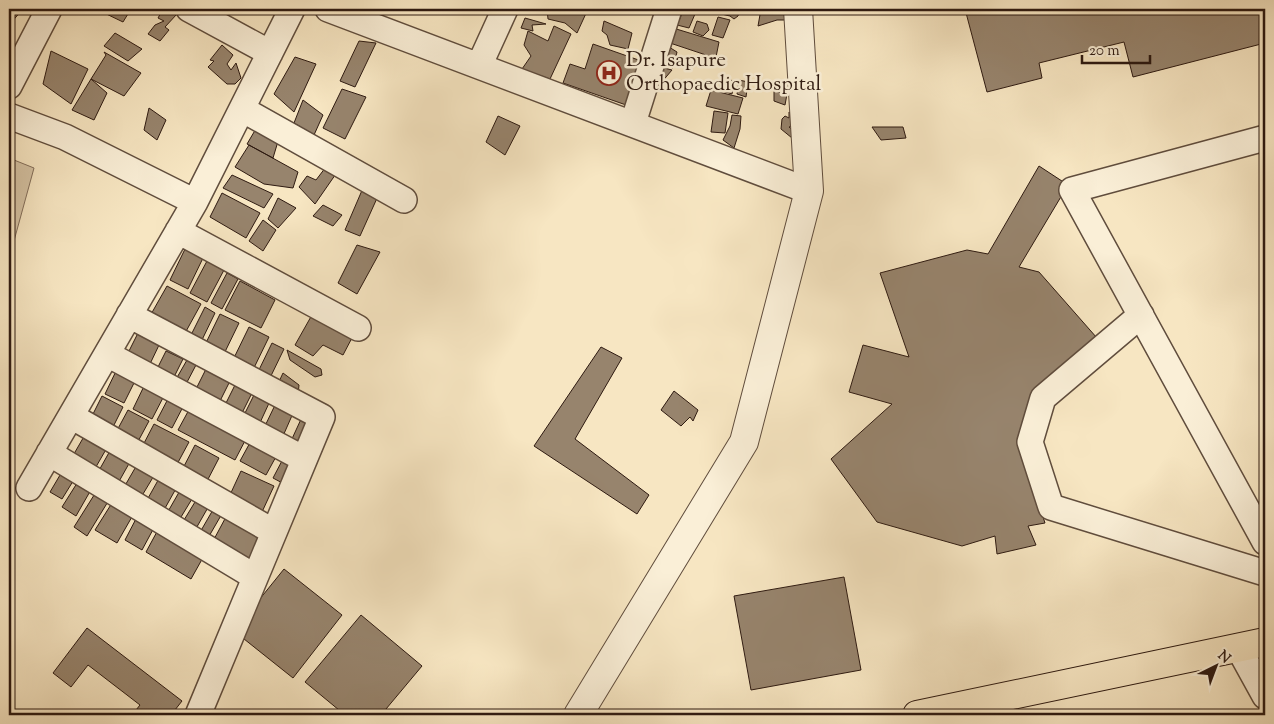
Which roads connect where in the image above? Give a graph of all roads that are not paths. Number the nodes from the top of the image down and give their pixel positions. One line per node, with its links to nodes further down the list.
1 (49, 9): 10 (street)
2 (188, 9): 8 (street)
3 (292, 9): 8 (street)
4 (328, 9): 9 (street)
5 (505, 9): 9 (street)
6 (669, 9): 13 (street)
7 (798, 9): 15 (street)
8 (270, 54): 11 (street)
9 (479, 66): 13 (street)
10 (9, 86)
11 (242, 109): 16 (street); 17 (street)
12 (9, 116): 17 (street)
13 (633, 123): 15 (street)
14 (1265, 138): 20 (street)
15 (809, 191): 35 (street)
16 (404, 200)
17 (195, 202): 18 (street)
18 (178, 231): 19 (street); 21 (street)
19 (129, 315): 22 (street); 25 (street)
20 (1141, 315): 28 (street); 29 (street)
21 (358, 328)
22 (107, 354): 23 (street); 25 (street)
23 (71, 416): 24 (street); 27 (street)
24 (49, 453): 26 (street); 30 (street)
25 (304, 459): 27 (street)
26 (29, 488)
27 (274, 532): 30 (street)
28 (1265, 542)
29 (1265, 573)
30 (255, 577): 34 (street)
31 (1265, 642): 32 (highway)
32 (1238, 648): 33 (street); 36 (highway)
33 (1265, 696)
34 (198, 715)
35 (578, 715)
36 (917, 715)

